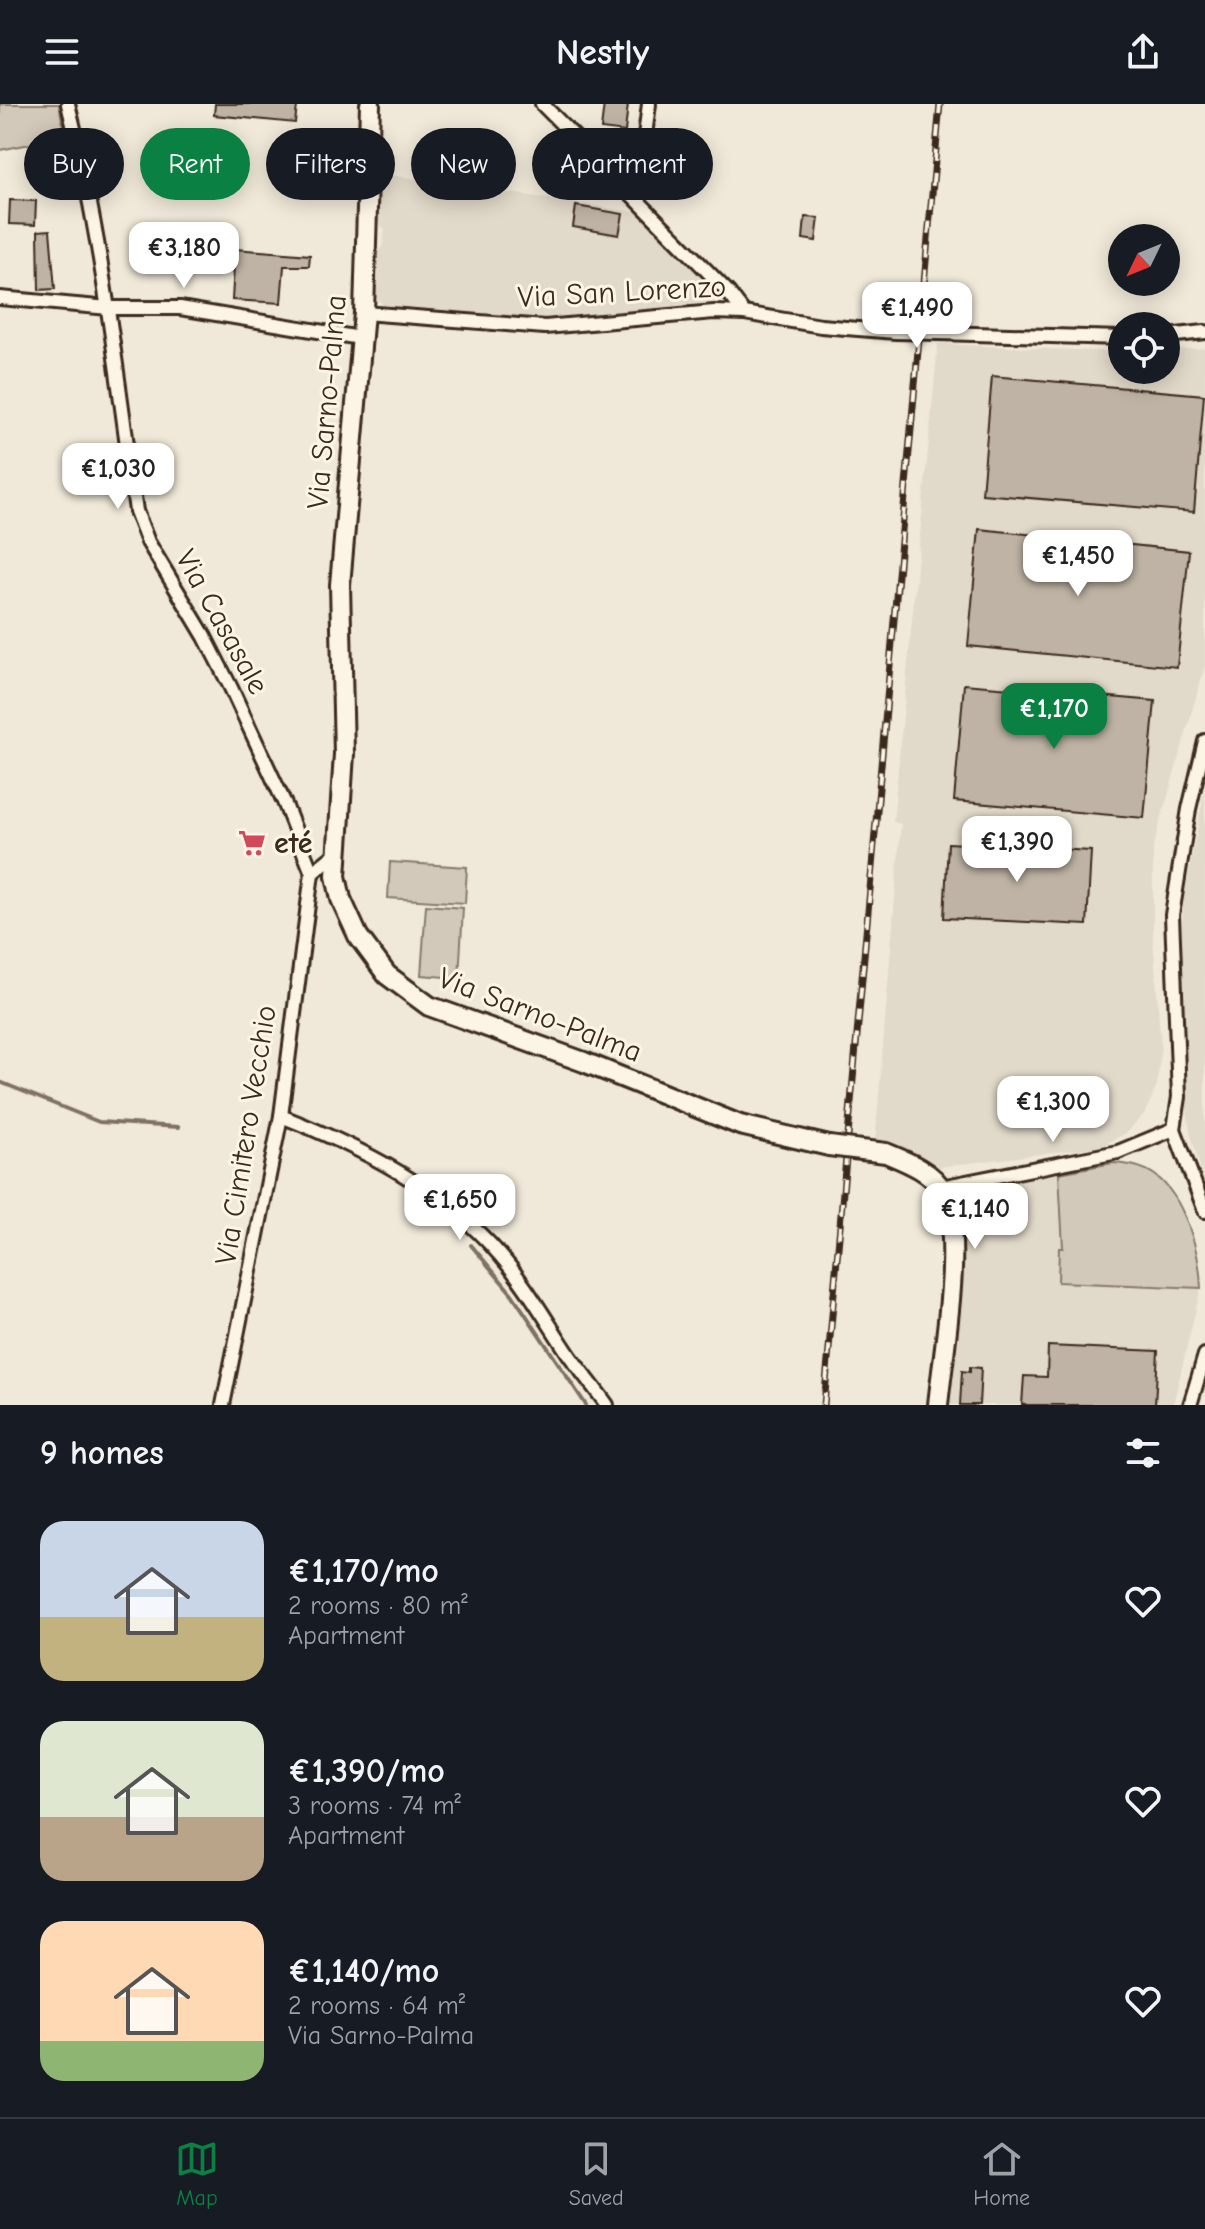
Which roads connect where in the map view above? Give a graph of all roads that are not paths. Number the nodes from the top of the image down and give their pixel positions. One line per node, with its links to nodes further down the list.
1 (68, 104): 9 (street, Via Casasale)
2 (370, 104): 10 (main road, Via Sarno-Palma)
3 (542, 104): 5 (street)
4 (649, 104): 6 (street)
5 (566, 128)
6 (646, 128)
7 (638, 200): 11 (street)
8 (0, 298): 9 (street)
9 (109, 308): 14 (street); 18 (street, Via Casasale)
10 (364, 313): 11 (street, Via San Lorenzo); 14 (main road, Via Sarno-Palma)
11 (744, 313): 15 (street, Via San Lorenzo, bridge)
12 (1205, 332): 13 (street)
13 (1180, 335)
14 (360, 338): 17 (main road, Via Sarno-Palma)
15 (1108, 338)
16 (1205, 741): 20 (street)
17 (338, 852): 18 (street); 21 (main road, Via Sarno-Palma, bridge)
18 (312, 873): 19 (street, Via Cimitero Vecchio)
19 (281, 1116): 24 (street, Via Cimitero Vecchio); 25 (street)
20 (1174, 1129): 21 (street); 22 (street)
21 (941, 1187): 26 (main road)
22 (1205, 1211)
23 (1205, 1355): 27 (street)
24 (223, 1405)
25 (607, 1405)
26 (938, 1405)
27 (1190, 1405)

